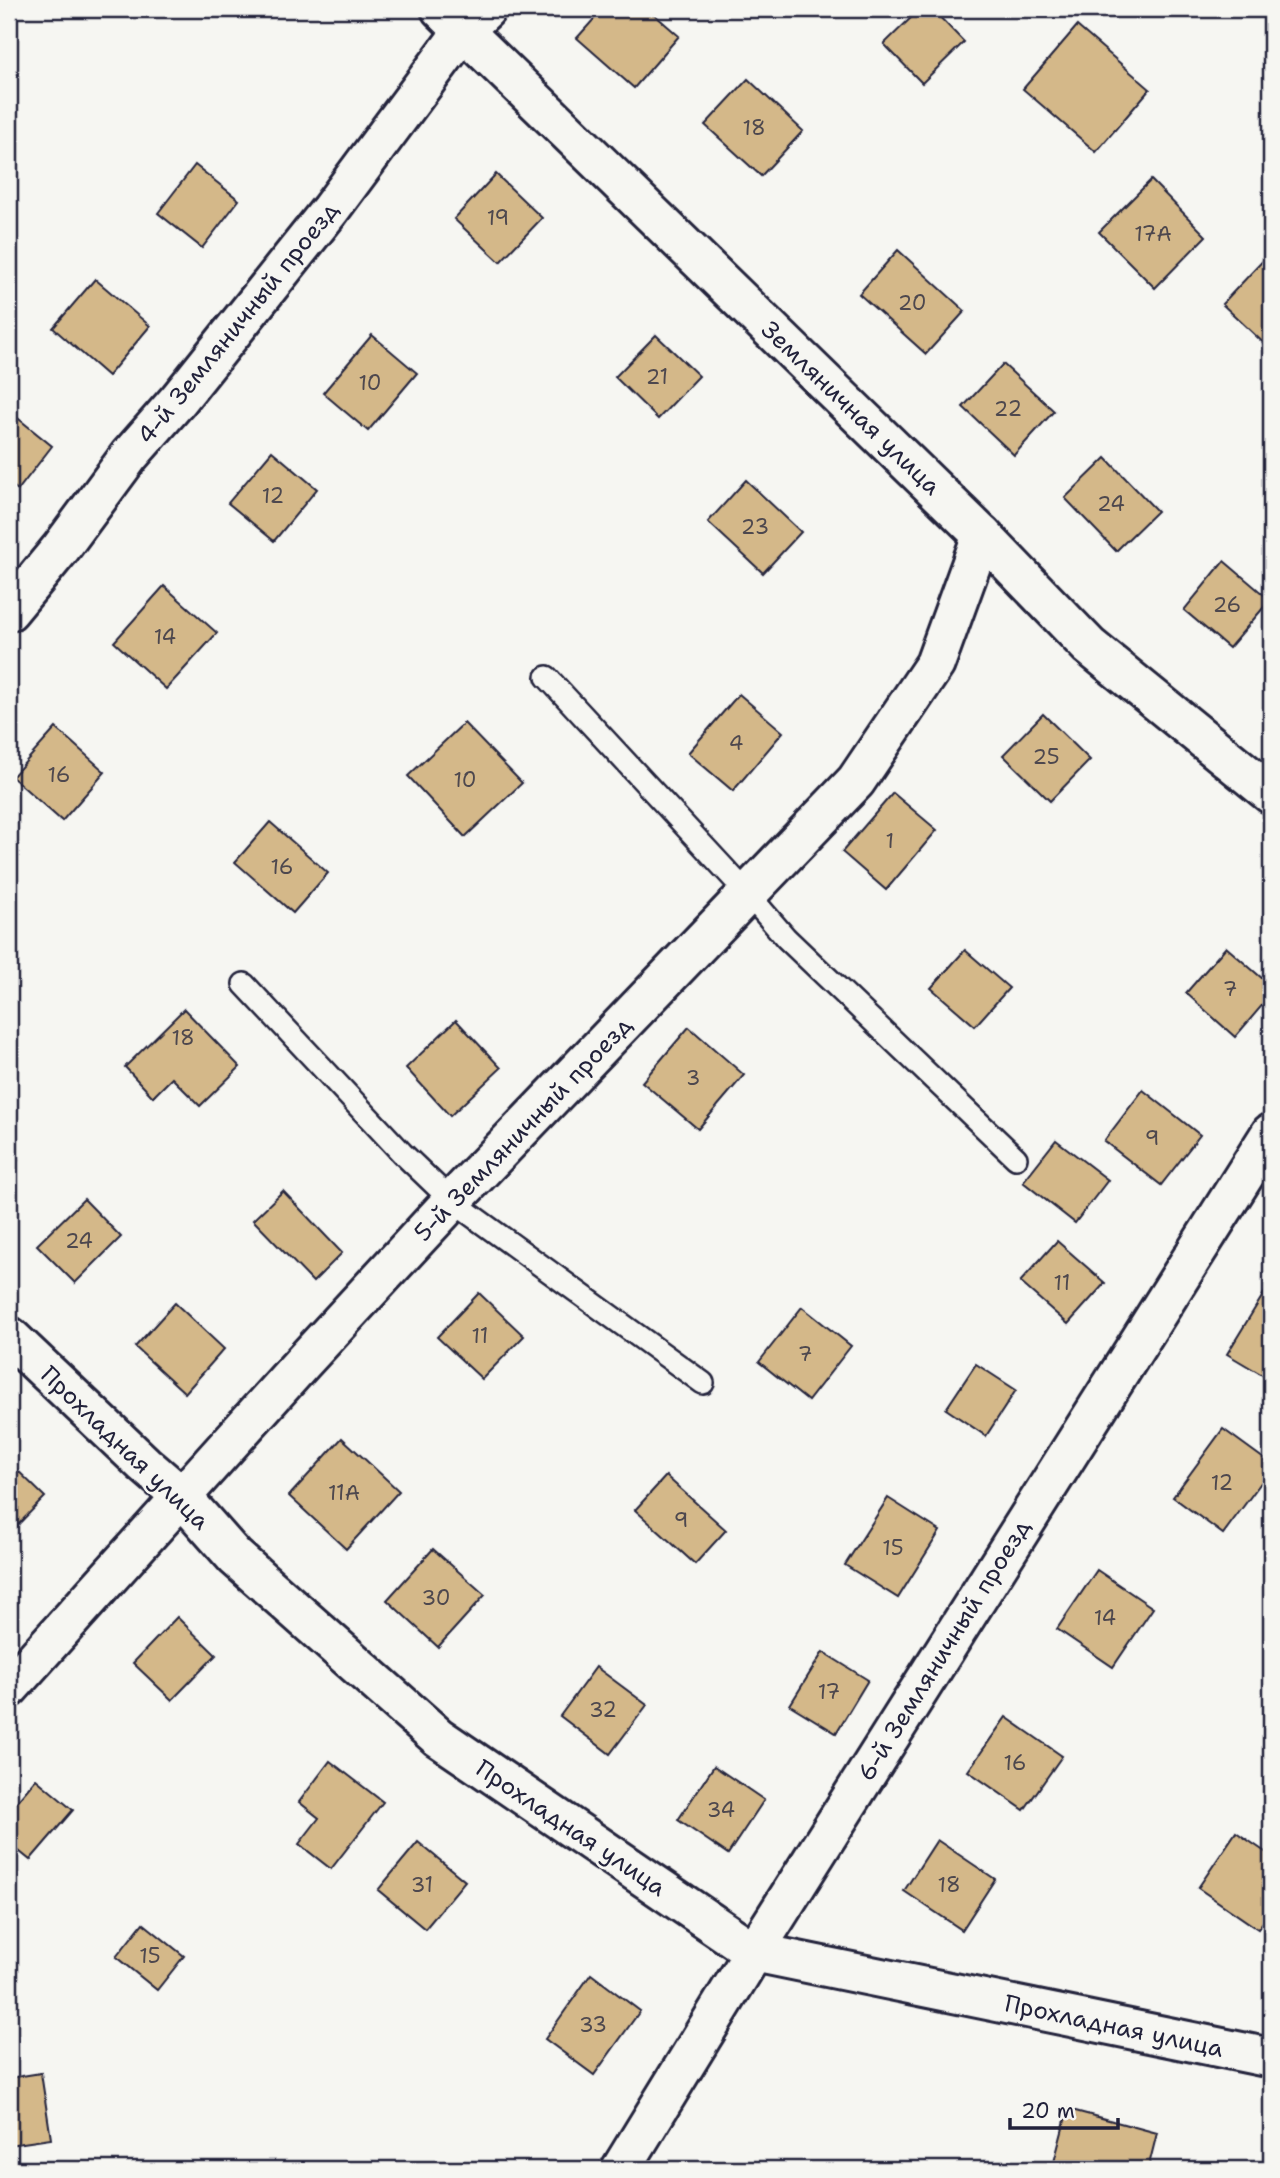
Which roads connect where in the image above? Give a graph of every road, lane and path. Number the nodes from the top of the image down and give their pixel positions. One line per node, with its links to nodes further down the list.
1 (463, 16): 2 (street, Земляничная улица); 3 (street, 4-й Земляничный проезд)
2 (982, 535): 5 (street, Земляничная улица); 6 (street, 5-й Земляничный проезд)
3 (9, 611)
4 (547, 677): 6 (lane)
5 (1271, 794)
6 (748, 894): 9 (lane); 10 (street, 5-й Земляничный проезд)
7 (243, 984): 10 (lane)
8 (1271, 1133): 15 (street, 6-й Земляничный проезд)
9 (1016, 1158)
10 (452, 1201): 12 (lane); 13 (street, 5-й Земляничный проезд)
11 (9, 1336): 13 (street, Прохладная улица)
12 (703, 1383)
13 (182, 1497): 14 (street, 5-й Земляничный проезд); 15 (street, Прохладная улица)
14 (9, 1688)
15 (754, 1952): 16 (street, Прохладная улица); 17 (street, 6-й Земляничный проезд)
16 (1271, 2058)
17 (621, 2169)

